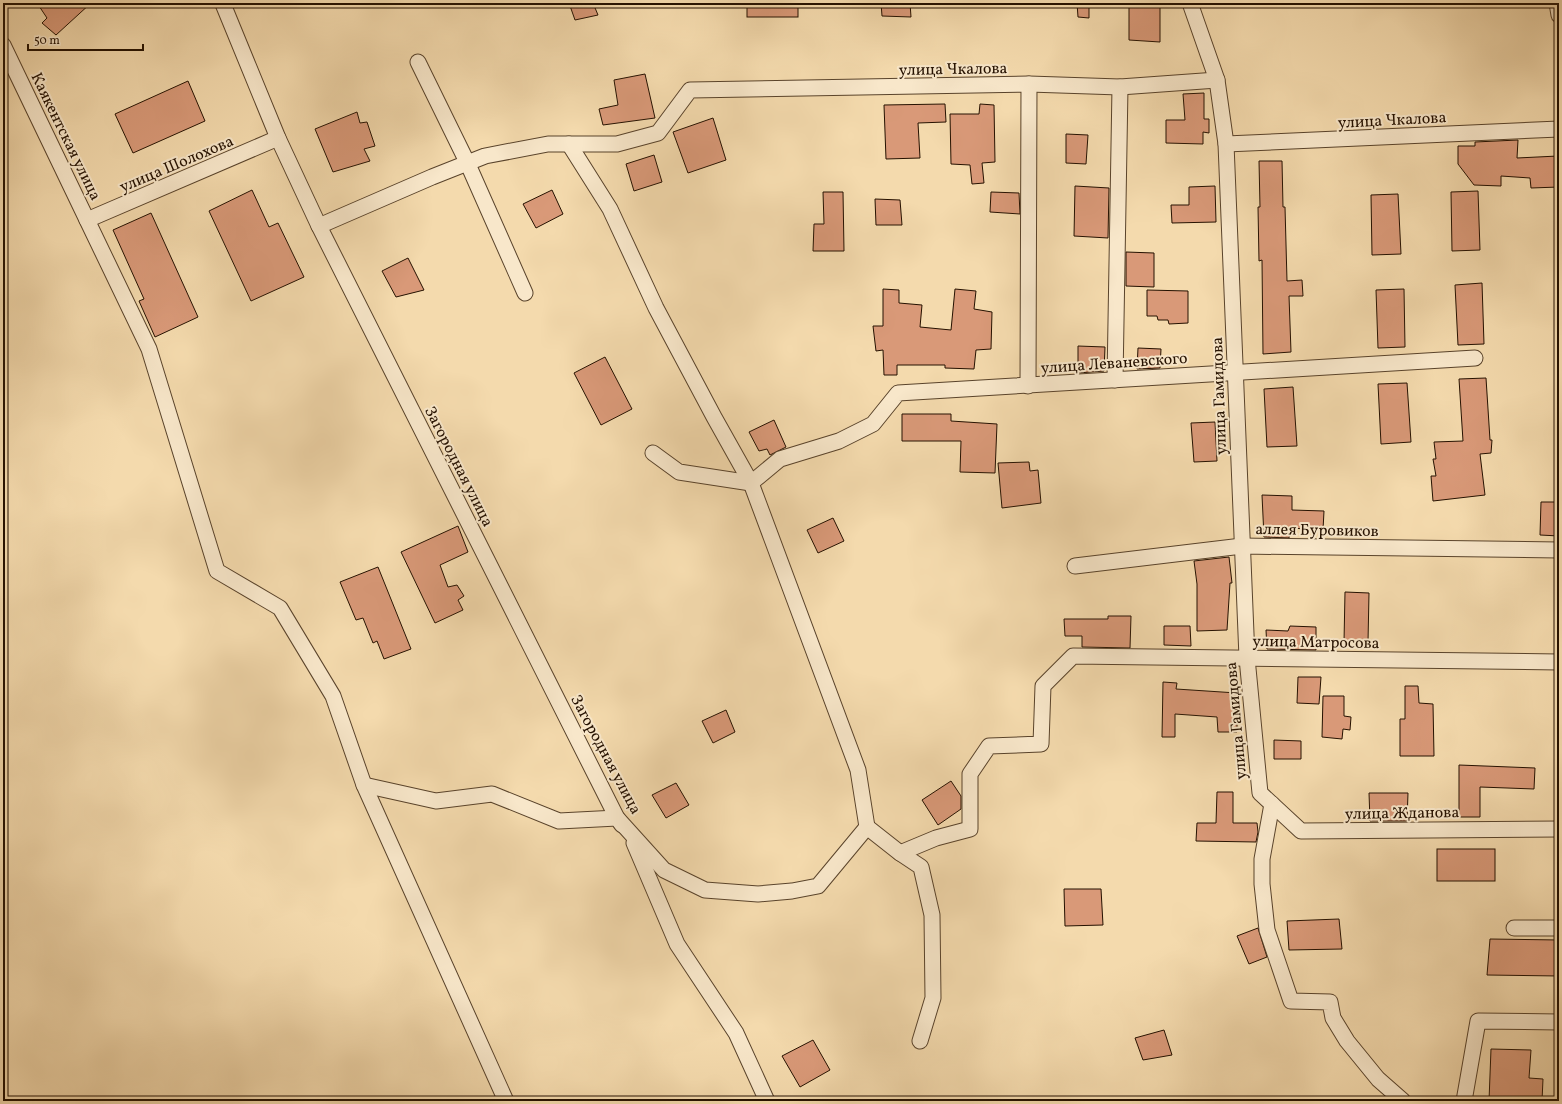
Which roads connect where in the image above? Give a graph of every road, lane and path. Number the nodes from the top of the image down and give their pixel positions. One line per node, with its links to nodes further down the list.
1 (1190, 3): 7 (street, улица Гамидова)
2 (1557, 3): 4 (street)
3 (223, 4): 11 (street, Загородная улица)
4 (1559, 15)
5 (3, 45): 15 (street, Каякентская улица)
6 (418, 62): 14 (street)
7 (1217, 80): 9 (street, улица Чкалова); 13 (street, улица Гамидова)
8 (1029, 84): 9 (street, улица Чкалова); 12 (street, улица Чкалова); 21 (street)
9 (1120, 87): 20 (street)
10 (1559, 129): 13 (street, улица Чкалова)
11 (278, 138): 15 (street, улица Шолохова); 16 (street, Загородная улица)
12 (569, 144): 14 (street); 23 (street)
13 (1226, 144): 19 (street, улица Гамидова)
14 (467, 162): 16 (street); 17 (street)
15 (87, 220): 29 (street, Каякентская улица)
16 (319, 226): 32 (street, Загородная улица)
17 (525, 293)
18 (1475, 358): 19 (street, улица Леваневского)
19 (1234, 373): 20 (street, улица Леваневского); 24 (street, улица Гамидова)
20 (1115, 380): 21 (street, улица Леваневского)
21 (1028, 386): 23 (street, улица Леваневского)
22 (653, 453): 23 (street)
23 (751, 483): 33 (street)
24 (1242, 546): 25 (street, аллея Буровиков); 26 (street, аллея Буровиков); 27 (street, улица Гамидова)
25 (1559, 550)
26 (1075, 566)
27 (1247, 658): 28 (street, улица Матросова); 30 (street, улица Гамидова); 35 (street, улица Матросова)
28 (1559, 662)
29 (364, 785): 32 (street); 40 (street, Каякентская улица)
30 (1260, 792): 31 (street, улица Жданова)
31 (1272, 804): 34 (street, улица Жданова); 42 (street)
32 (617, 818): 33 (street, Загородная улица); 41 (street)
33 (867, 827): 35 (street)
34 (1559, 829)
35 (900, 853): 39 (street)
36 (1514, 928): 37 (street)
37 (1559, 928)
38 (1559, 1022): 43 (street)
39 (920, 1041)
40 (506, 1101)
41 (767, 1101)
42 (1403, 1101)
43 (1464, 1101)

